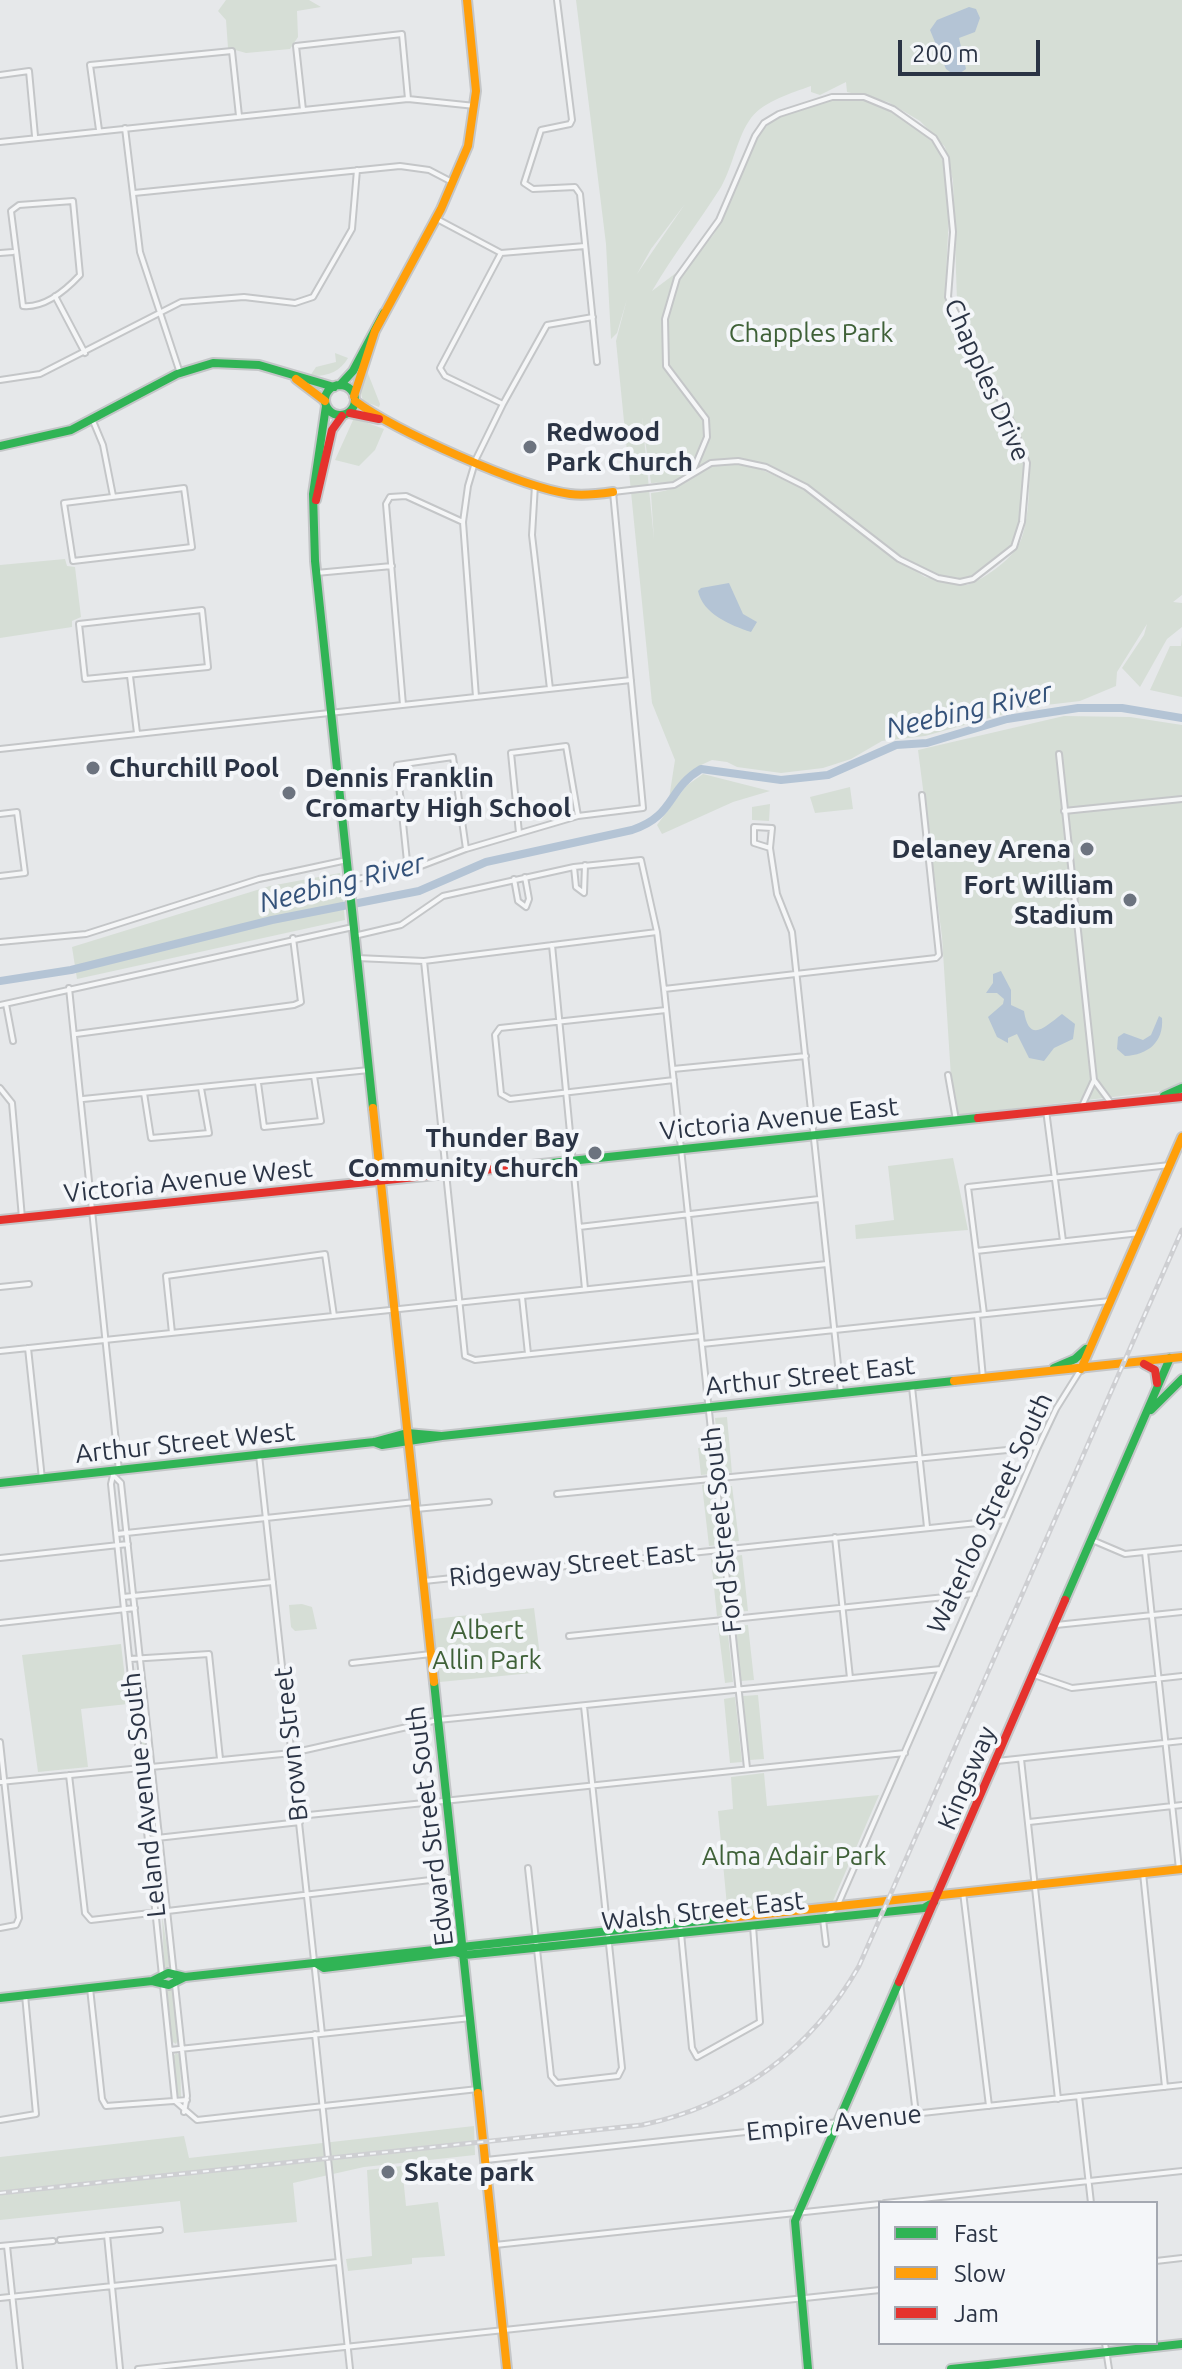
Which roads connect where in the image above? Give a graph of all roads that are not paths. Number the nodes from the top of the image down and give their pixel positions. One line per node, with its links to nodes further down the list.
1 (467, 0): 5 (main road)
2 (557, 0): 16 (street)
3 (0, 75): 10 (street)
4 (408, 99): 5 (street); 6 (street); 6 (street)
5 (476, 106): 13 (main road)
6 (303, 110): 7 (street)
7 (239, 116): 8 (street); 9 (street)
8 (125, 127): 9 (street); 14 (street)
9 (99, 130): 10 (street)
10 (35, 137): 11 (street)
11 (0, 142)
12 (357, 170): 13 (street); 14 (street); 22 (street)
13 (452, 182): 15 (main road)
14 (134, 193): 22 (street)
15 (434, 218): 19 (street); 21 (main road)
16 (585, 246): 19 (street); 23 (street)
17 (13, 252): 18 (street); 20 (street); 20 (street)
18 (0, 253)
19 (501, 253): 32 (street)
20 (55, 296): 24 (street)
21 (388, 309): 29 (main road); 30 (main road)
22 (158, 312): 24 (street); 26 (street)
23 (593, 317): 25 (street); 32 (street)
24 (85, 353): 28 (street)
25 (597, 362)
26 (179, 370): 27 (main road); 34 (main road)
27 (296, 379): 29 (main road); 31 (main road)
28 (0, 380)
29 (336, 386): 30 (main road); 31 (main road)
30 (355, 398): 33 (main road); 35 (main road)
31 (326, 403): 33 (main road); 42 (main road)
32 (503, 404): 37 (street)
33 (346, 414): 35 (main road); 42 (main road)
34 (92, 421): 36 (main road); 41 (street)
35 (384, 421): 37 (main road)
36 (0, 446)
37 (476, 459): 39 (main road); 43 (street)
38 (692, 473): 38 (street, Chapples Drive); 40 (street, Chapples Drive)
39 (535, 485): 40 (main road); 48 (street)
40 (618, 492): 47 (street)
41 (113, 496): 41 (street)
42 (316, 501): 45 (main road, Edward Street South)
43 (463, 522): 44 (street); 49 (street)
44 (392, 566): 45 (street); 50 (street)
45 (316, 573): 51 (main road, Edward Street South)
46 (130, 675): 46 (street); 52 (street)
47 (631, 680): 48 (street); 59 (street)
48 (550, 689): 49 (street)
49 (476, 697): 50 (street)
50 (403, 705): 51 (street)
51 (330, 714): 52 (street); 63 (main road, Edward Street South)
52 (137, 733): 53 (street)
53 (0, 749)
54 (1059, 754): 57 (street)
55 (922, 795): 78 (street)
56 (1182, 799): 57 (street)
57 (1064, 811): 92 (street)
58 (0, 814): 67 (street)
59 (578, 816): 60 (street); 60 (street)
60 (519, 833): 62 (street)
61 (770, 848): 61 (street); 78 (street)
62 (466, 849): 66 (street); 66 (street)
63 (347, 860): 70 (main road, Edward Street South); 74 (street)
64 (585, 865): 65 (street); 65 (street); 72 (street, Ford Street South)
65 (574, 867): 68 (street)
66 (408, 871): 70 (street)
67 (0, 876)
68 (525, 877): 69 (street); 69 (street)
69 (514, 879): 71 (street)
70 (349, 880): 71 (main road, Edward Street South)
71 (353, 928): 73 (street); 76 (main road, Edward Street South)
72 (657, 932): 75 (street); 80 (street, Ford Street South)
73 (293, 938): 79 (street); 84 (street)
74 (0, 942)
75 (552, 945): 77 (street); 83 (street)
76 (357, 958): 77 (street); 88 (main road, Edward Street South)
77 (424, 961): 111 (street)
78 (797, 975): 80 (street); 86 (street)
79 (69, 988): 81 (street); 84 (street, Leland Avenue South)
80 (664, 989): 82 (street, Ford Street South)
81 (3, 1004): 85 (street)
82 (666, 1010): 83 (street); 87 (street, Ford Street South)
83 (558, 1022): 97 (street); 97 (street)
84 (76, 1034): 100 (street, Leland Avenue South)
85 (13, 1041)
86 (807, 1056): 87 (street); 106 (street)
87 (673, 1069): 91 (street, Ford Street South)
88 (369, 1070): 90 (street); 113 (main road, Edward Street South)
89 (948, 1075): 105 (street)
90 (314, 1076): 93 (street); 93 (street)
91 (674, 1080): 97 (street); 108 (street, Ford Street South)
92 (1094, 1080): 102 (street); 103 (street)
93 (258, 1083): 95 (street)
94 (0, 1088): 117 (street)
95 (201, 1088): 98 (street); 98 (street)
96 (1182, 1088): 101 (main road)
97 (565, 1092): 109 (street)
98 (144, 1093): 100 (street)
99 (1182, 1097): 101 (main road, Victoria Avenue East)
100 (83, 1099): 115 (street, Leland Avenue South)
101 (1157, 1099): 102 (main road, Victoria Avenue East)
102 (1111, 1103): 103 (main road, Victoria Avenue East)
103 (1082, 1106): 104 (main road, Victoria Avenue East)
104 (1046, 1110): 105 (main road, Victoria Avenue East); 112 (street)
105 (956, 1120): 106 (main road, Victoria Avenue East)
106 (814, 1135): 108 (main road, Victoria Avenue East); 114 (street)
107 (1182, 1137): 110 (main road, Waterloo Street South)
108 (682, 1149): 109 (main road, Victoria Avenue East); 116 (street, Ford Street South)
109 (571, 1161): 111 (main road, Victoria Avenue East); 119 (street)
110 (1170, 1165): 112 (street); 120 (main road, Waterloo Street South)
111 (445, 1176): 113 (main road, Victoria Avenue East); 130 (street)
112 (1056, 1177): 121 (street); 122 (street)
113 (381, 1183): 115 (main road, Victoria Avenue West); 131 (main road, Edward Street South)
114 (820, 1199): 116 (street); 123 (street)
115 (92, 1211): 117 (main road, Victoria Avenue West); 138 (street, Leland Avenue South)
116 (688, 1213): 119 (street); 124 (street, Ford Street South)
117 (22, 1218): 118 (main road, Victoria Avenue West)
118 (0, 1220)
119 (579, 1227): 127 (street)
120 (1140, 1233): 121 (street); 129 (main road, Waterloo Street South)
121 (1063, 1241): 122 (street)
122 (976, 1251): 132 (street)
123 (827, 1264): 124 (street); 135 (street)
124 (695, 1277): 127 (street); 137 (street, Ford Street South)
125 (29, 1284): 126 (street)
126 (0, 1287)
127 (585, 1290): 128 (street)
128 (522, 1297): 130 (street); 143 (street)
129 (1110, 1301): 132 (street); 140 (main road, Waterloo Street South)
130 (459, 1304): 131 (street); 143 (street)
131 (394, 1311): 134 (street); 155 (main road, Edward Street South)
132 (984, 1314): 133 (street)
133 (977, 1315): 135 (street); 149 (street)
134 (334, 1316): 136 (street); 136 (street)
135 (835, 1330): 139 (street); 152 (street)
136 (172, 1333): 138 (street)
137 (701, 1336): 139 (street, Ford Street South); 143 (street)
138 (105, 1340): 141 (street); 159 (street, Leland Avenue South)
139 (702, 1344): 153 (street, Ford Street South)
140 (1090, 1346): 147 (main road, Waterloo Street South); 148 (main road)
141 (28, 1348): 142 (street); 161 (street)
142 (0, 1351)
143 (528, 1354)
144 (1182, 1357): 145 (main road, Arthur Street East)
145 (1170, 1358): 146 (main road, Arthur Street East); 154 (main road, Kingsway)
146 (1139, 1362): 147 (main road, Arthur Street East); 154 (main road)
147 (1081, 1369): 148 (main road, Arthur Street East); 156 (street, Waterloo Street South)
148 (1041, 1372): 149 (main road, Arthur Street East)
149 (983, 1378): 151 (main road, Arthur Street East)
150 (1182, 1379): 154 (main road)
151 (912, 1385): 152 (main road, Arthur Street East); 158 (street)
152 (841, 1393): 153 (main road, Arthur Street East)
153 (709, 1406): 155 (main road, Arthur Street East); 160 (street, Ford Street South)
154 (1147, 1414): 172 (main road, Kingsway)
155 (408, 1439): 157 (main road, Arthur Street West); 165 (main road, Edward Street South)
156 (1038, 1447): 158 (street); 167 (street, Waterloo Street South)
157 (259, 1455): 159 (main road, Arthur Street West); 166 (street, Brown Street)
158 (920, 1459): 160 (street); 168 (street)
159 (116, 1473): 161 (main road, Arthur Street West); 169 (street, Leland Avenue South); 170 (street, Leland Avenue South)
160 (716, 1478): 163 (street); 176 (street, Ford Street South)
161 (42, 1479): 162 (main road, Arthur Street West)
162 (0, 1483)
163 (557, 1494)
164 (489, 1502): 165 (street)
165 (415, 1506): 166 (street); 179 (main road, Edward Street South)
166 (267, 1518): 169 (street); 180 (street, Brown Street)
167 (1006, 1520): 168 (street, Ridgeway Street East); 181 (street, Waterloo Street South)
168 (927, 1527): 171 (street, Ridgeway Street East)
169 (127, 1533): 170 (street); 173 (street, Leland Avenue South)
170 (117, 1534): 174 (street, Leland Avenue South)
171 (835, 1537): 176 (street, Ridgeway Street East); 185 (street)
172 (1092, 1540): 177 (street); 191 (main road, Kingsway)
173 (128, 1544): 174 (street); 182 (street, Leland Avenue South)
174 (118, 1545): 178 (street); 183 (street, Leland Avenue South)
175 (1182, 1548): 177 (street)
176 (724, 1549): 179 (street, Ridgeway Street East); 189 (street, Ford Street South)
177 (1145, 1552): 188 (street)
178 (0, 1558)
179 (423, 1581): 193 (main road, Edward Street South)
180 (273, 1582): 182 (street); 208 (street, Brown Street)
181 (974, 1594): 185 (street); 197 (street, Waterloo Street South)
182 (133, 1596): 183 (street); 184 (street, Leland Avenue South)
183 (123, 1597): 186 (street, Leland Avenue South)
184 (135, 1608): 186 (street); 194 (street, Leland Avenue South)
185 (843, 1608): 189 (street); 200 (street)
186 (124, 1610): 190 (street); 195 (street, Leland Avenue South)
187 (1182, 1612): 188 (street)
188 (1152, 1615): 191 (street); 201 (street)
189 (731, 1619): 192 (street); 202 (street, Ford Street South)
190 (0, 1623)
191 (1056, 1625): 198 (main road, Kingsway)
192 (569, 1636)
193 (431, 1654): 196 (street); 204 (main road, Edward Street South)
194 (140, 1658): 195 (street); 211 (street); 213 (street, Leland Avenue South)
195 (130, 1659): 214 (street, Leland Avenue South)
196 (352, 1663)
197 (941, 1669): 200 (street); 209 (street, Waterloo Street South)
198 (1034, 1675): 201 (street); 212 (main road, Kingsway)
199 (1182, 1676): 201 (street)
200 (850, 1678): 202 (street)
201 (1159, 1679): 207 (street)
202 (739, 1689): 203 (street); 215 (street, Ford Street South)
203 (584, 1705): 204 (street); 218 (street)
204 (438, 1720): 208 (street); 219 (main road, Edward Street South)
205 (1182, 1741): 207 (street)
206 (0, 1742): 217 (street)
207 (1166, 1743): 210 (street); 221 (street)
208 (292, 1753): 211 (street); 222 (street, Brown Street)
209 (905, 1753): 215 (street); 235 (street, Waterloo Street South)
210 (1021, 1759): 212 (street); 224 (street)
211 (220, 1760): 213 (street)
212 (997, 1761): 234 (main road, Kingsway)
213 (151, 1767): 214 (street); 225 (street, Leland Avenue South)
214 (140, 1768): 216 (street); 226 (street, Leland Avenue South)
215 (747, 1768): 218 (street)
216 (69, 1775): 217 (street); 237 (street)
217 (2, 1782): 240 (street)
218 (593, 1784): 219 (street); 242 (street)
219 (447, 1800): 222 (street); 230 (main road, Edward Street South)
220 (1182, 1805): 221 (street)
221 (1173, 1806): 224 (street); 228 (street)
222 (299, 1816): 223 (street, Brown Street)
223 (300, 1822): 225 (street); 232 (street, Brown Street)
224 (1029, 1822): 231 (street)
225 (159, 1838): 226 (street); 236 (street, Leland Avenue South)
226 (148, 1839): 237 (street, Leland Avenue South)
227 (528, 1868): 244 (street)
228 (1181, 1869): 229 (main road, Walsh Street East)
229 (1143, 1873): 231 (main road, Walsh Street East); 264 (street)
230 (456, 1877): 232 (street); 246 (main road, Edward Street South)
231 (1035, 1885): 233 (main road, Walsh Street East); 267 (street)
232 (307, 1892): 236 (street); 247 (street, Brown Street)
233 (963, 1892): 234 (main road, Walsh Street East); 271 (street)
234 (939, 1895): 235 (main road, Walsh Street East); 238 (main road, Walsh Street East); 252 (main road, Kingsway)
235 (837, 1907): 238 (street); 241 (main road, Walsh Street East)
236 (167, 1909): 237 (street); 248 (street, Leland Avenue South)
237 (156, 1913): 249 (street, Leland Avenue South)
238 (823, 1919): 239 (main road, Walsh Street East); 245 (street)
239 (753, 1926): 241 (main road, Walsh Street East); 241 (street)
240 (0, 1928)
241 (680, 1928): 242 (main road, Walsh Street East); 243 (main road, Walsh Street East)
242 (608, 1930): 243 (street); 244 (main road, Walsh Street East)
243 (609, 1940): 244 (main road, Walsh Street East); 244 (street)
244 (538, 1942): 246 (main road, Walsh Street East)
245 (826, 1944)
246 (464, 1951): 247 (main road, Walsh Street East); 258 (main road, Edward Street South)
247 (315, 1962): 250 (main road, Walsh Street East); 260 (street, Brown Street)
248 (174, 1972): 249 (main road); 250 (main road); 253 (street, Leland Avenue South)
249 (162, 1973): 251 (main road); 254 (street, Leland Avenue South)
250 (185, 1977): 253 (main road)
251 (152, 1981): 254 (main road); 255 (main road)
252 (900, 1981): 273 (street); 275 (main road, Kingsway)
253 (175, 1984): 254 (main road); 261 (street, Leland Avenue South)
254 (163, 1986): 262 (street, Leland Avenue South)
255 (90, 1988): 256 (main road); 269 (street)
256 (25, 1995): 257 (main road); 274 (street)
257 (0, 1998)
258 (471, 2018): 260 (street); 265 (main road, Edward Street South)
259 (315, 2034): 260 (street); 261 (street); 270 (street)
260 (322, 2034)
261 (182, 2049): 262 (street); 268 (street, Leland Avenue South)
262 (170, 2050): 269 (street, Leland Avenue South)
263 (1182, 2085): 264 (street, Empire Avenue)
264 (1165, 2087): 266 (street, Empire Avenue)
265 (478, 2089): 270 (street); 276 (main road, Edward Street South)
266 (1079, 2096): 267 (street, Empire Avenue); 278 (street)
267 (1058, 2099): 271 (street, Empire Avenue)
268 (187, 2100): 269 (street); 272 (street, Leland Avenue South)
269 (175, 2101): 272 (street)
270 (321, 2105): 272 (street); 292 (street)
271 (989, 2106): 273 (street, Empire Avenue)
272 (184, 2112)
273 (916, 2114): 275 (street, Empire Avenue)
274 (0, 2120)
275 (839, 2121): 276 (street, Empire Avenue); 282 (main road, Kingsway)
276 (486, 2160): 287 (main road, Edward Street South)
277 (1182, 2171): 278 (street)
278 (1088, 2181): 279 (street); 280 (street)
279 (901, 2201)
280 (1091, 2201)
281 (878, 2203): 282 (street)
282 (799, 2213): 287 (street); 297 (main road, Kingsway)
283 (160, 2230): 284 (street)
284 (107, 2235): 285 (street); 293 (street)
285 (60, 2240)
286 (53, 2241): 289 (street)
287 (495, 2245): 298 (main road, Edward Street South)
288 (0, 2246): 289 (street)
289 (7, 2246): 295 (street)
290 (1182, 2258): 291 (street)
291 (1158, 2261)
292 (338, 2262): 293 (street); 300 (street)
293 (112, 2286): 295 (street); 303 (street)
294 (878, 2290): 297 (street)
295 (13, 2297): 296 (street); 302 (street)
296 (0, 2298)
297 (801, 2298): 298 (street); 307 (main road, Kingsway)
298 (503, 2330): 300 (street); 306 (main road, Edward Street South)
299 (1182, 2344): 301 (main road)
300 (348, 2346): 304 (street); 305 (street)
301 (1106, 2348): 308 (main road); 309 (street)
302 (20, 2369)
303 (120, 2369)
304 (138, 2369)
305 (350, 2369)
306 (507, 2369)
307 (808, 2369)
308 (951, 2369)
309 (1109, 2369)

